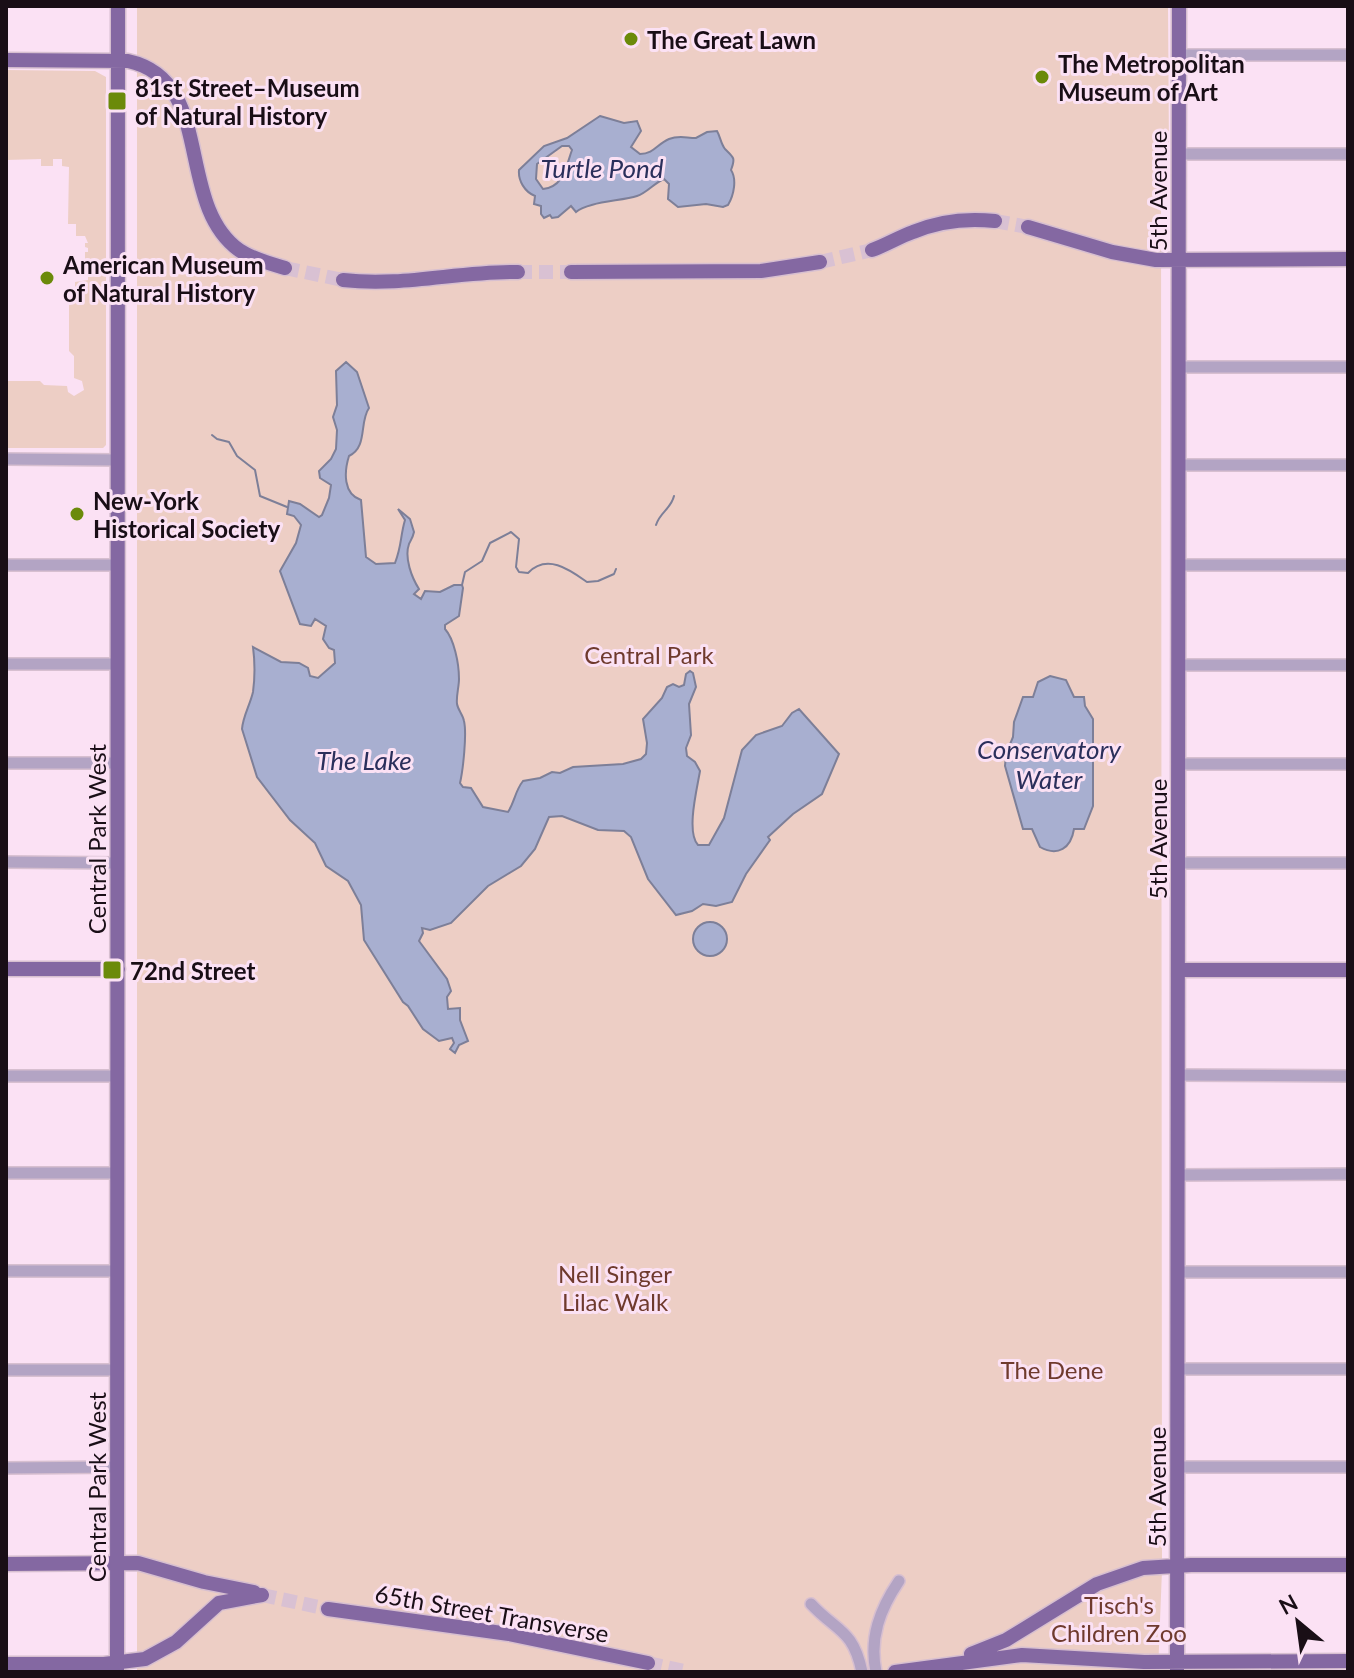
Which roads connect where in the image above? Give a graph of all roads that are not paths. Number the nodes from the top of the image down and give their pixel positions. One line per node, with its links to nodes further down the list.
1 (118, 6): 6 (main road, Central Park West)
2 (1179, 6): 3 (main road, 5th Avenue)
3 (1179, 55): 4 (street); 7 (main road, 5th Avenue)
4 (1348, 55)
5 (6, 60): 6 (main road)
6 (118, 60): 15 (main road); 22 (main road, Central Park West)
7 (1179, 154): 8 (street); 13 (main road, 5th Avenue)
8 (1348, 154)
9 (995, 221): 11 (main road)
10 (1028, 227): 13 (main road)
11 (872, 250)
12 (1348, 259): 13 (main road)
13 (1180, 261): 19 (main road, 5th Avenue)
14 (820, 262): 17 (main road)
15 (285, 268)
16 (518, 272): 18 (main road)
17 (571, 272)
18 (343, 280)
19 (1179, 367): 20 (street); 23 (main road, 5th Avenue)
20 (1348, 367)
21 (6, 459): 22 (street)
22 (117, 460): 26 (main road, Central Park West)
23 (1179, 465): 24 (street); 27 (main road, 5th Avenue)
24 (1348, 465)
25 (6, 565): 26 (street)
26 (117, 565): 30 (main road, Central Park West)
27 (1179, 565): 28 (street); 31 (main road, 5th Avenue)
28 (1348, 565)
29 (6, 664): 30 (street)
30 (118, 664): 34 (main road, Central Park West)
31 (1179, 665): 32 (street); 35 (main road, 5th Avenue)
32 (1348, 665)
33 (6, 763): 34 (street)
34 (118, 763): 38 (main road, Central Park West)
35 (1179, 764): 36 (street); 39 (main road, 5th Avenue)
36 (1348, 764)
37 (6, 862): 38 (street)
38 (117, 863): 42 (main road, Central Park West)
39 (1179, 863): 40 (street); 43 (main road, 5th Avenue)
40 (1348, 863)
41 (6, 969): 42 (main road)
42 (118, 969): 47 (main road, Central Park West)
43 (1179, 970): 44 (main road); 45 (main road, 5th Avenue)
44 (1348, 970)
45 (1178, 1075): 48 (street); 52 (main road, 5th Avenue)
46 (6, 1076): 47 (street)
47 (117, 1076): 50 (main road, Central Park West)
48 (1348, 1076)
49 (6, 1173): 50 (street)
50 (117, 1173): 54 (main road, Central Park West)
51 (1348, 1174): 52 (street)
52 (1178, 1175): 55 (main road, 5th Avenue)
53 (6, 1271): 54 (street)
54 (117, 1271): 60 (main road, Central Park West)
55 (1178, 1272): 56 (street); 57 (main road, 5th Avenue)
56 (1348, 1272)
57 (1178, 1369): 58 (street); 62 (main road, 5th Avenue)
58 (1348, 1369)
59 (6, 1370): 60 (street)
60 (118, 1370): 61 (main road, Central Park West)
61 (117, 1467): 64 (street); 66 (main road, Central Park West)
62 (1178, 1467): 63 (street); 67 (main road, 5th Avenue)
63 (1348, 1467)
64 (6, 1468)
65 (6, 1564): 66 (main road)
66 (117, 1564): 77 (main road, Central Park West); 77 (main road)
67 (1178, 1565): 68 (main road); 75 (main road); 76 (main road, 5th Avenue)
68 (1348, 1565)
69 (899, 1581): 78 (street)
70 (811, 1604): 79 (street)
71 (328, 1609): 73 (main road, 65th Street Transverse)
72 (1348, 1661): 76 (main road)
73 (648, 1663)
74 (6, 1664): 77 (main road)
75 (932, 1666): 76 (main road); 80 (main road)
76 (1177, 1667)
77 (118, 1668)
78 (876, 1668)
79 (862, 1670)
80 (895, 1672)

